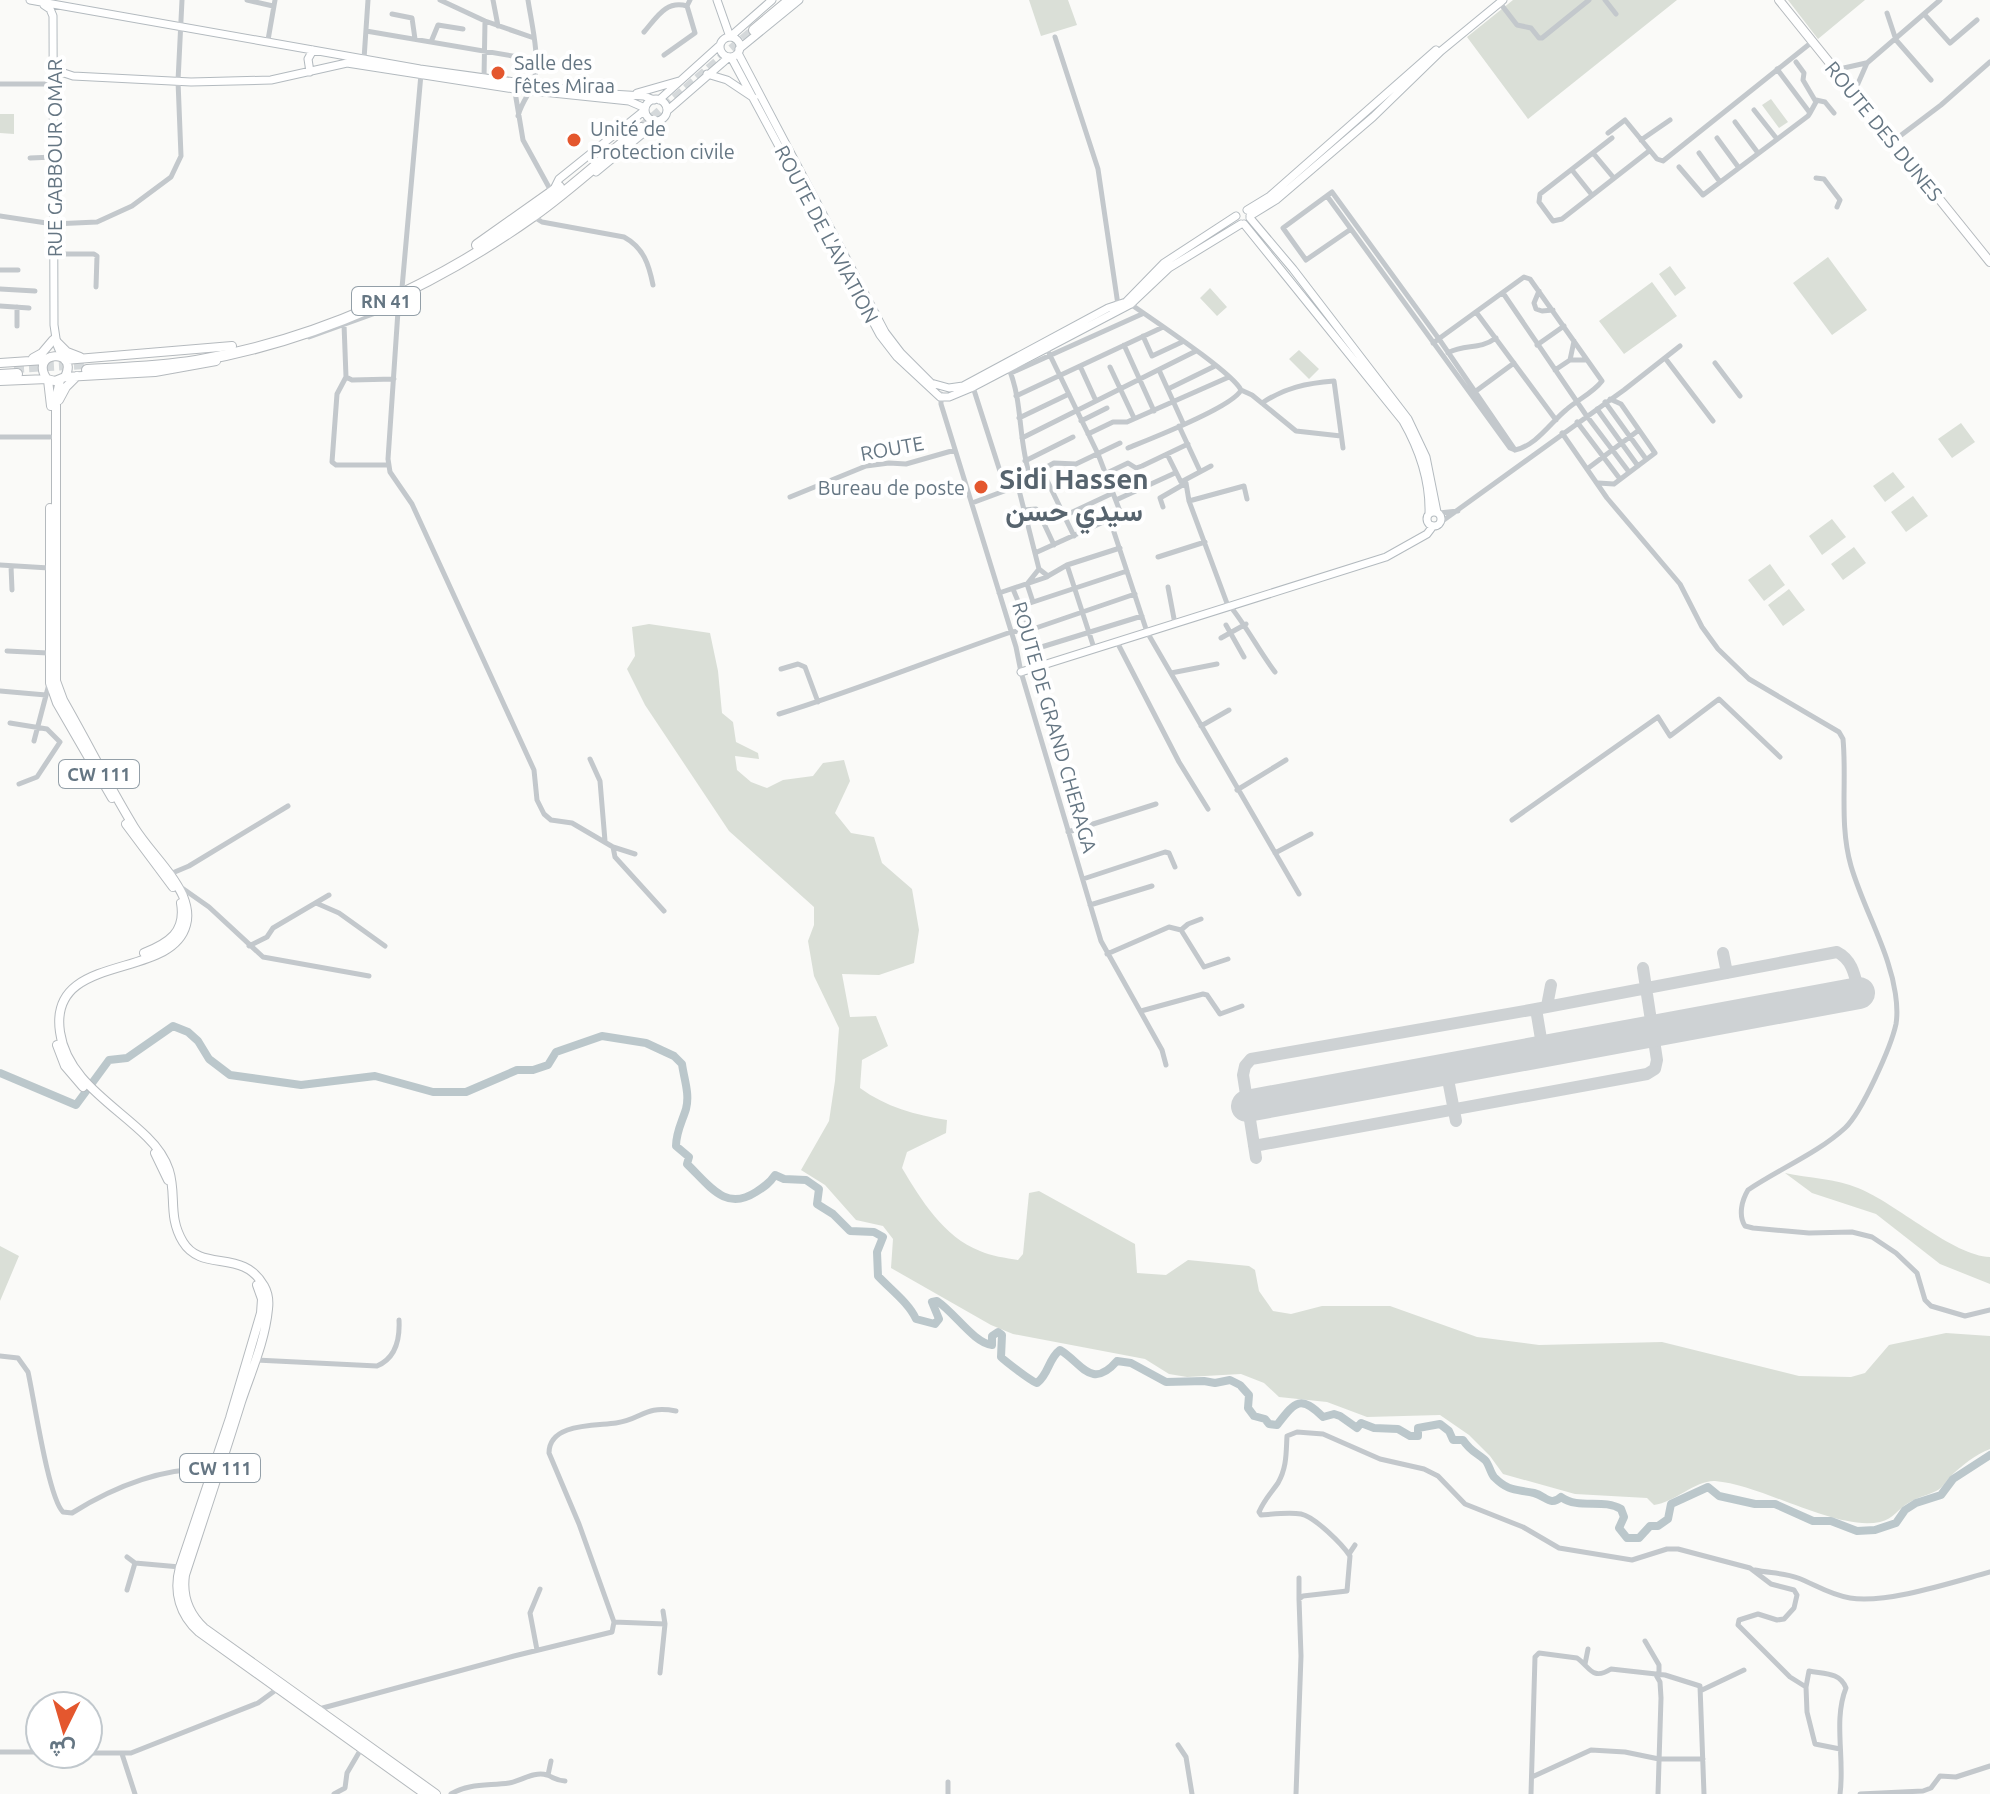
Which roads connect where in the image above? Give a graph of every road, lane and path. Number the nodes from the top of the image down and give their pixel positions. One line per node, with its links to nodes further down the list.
1 (32, 0): 21 (street); 27 (street)
2 (182, 0): 30 (street)
3 (250, 0): 19 (street)
4 (368, 0): 33 (street)
5 (440, 0): 22 (street)
6 (463, 0): 22 (street)
7 (493, 0): 31 (street)
8 (528, 0): 36 (street)
9 (717, 0): 39 (street)
10 (772, 0): 39 (street)
11 (781, 0): 12 (highway)
12 (790, 0)
13 (799, 0): 45 (street)
14 (1589, 0): 18 (street)
15 (1605, 0): 25 (street)
16 (1782, 0): 42 (main road, ROUTE DES DUNES); 55 (main road, ROUTE DES DUNES)
17 (1938, 0): 26 (street)
18 (1499, 1): 104 (street)
19 (274, 3): 38 (street)
20 (688, 3): 34 (street); 46 (street)
21 (66, 6): 27 (street); 30 (street)
22 (465, 11): 29 (street)
23 (1887, 13): 40 (street)
24 (392, 14): 37 (street)
25 (1616, 14)
26 (1924, 14): 28 (street); 40 (street)
27 (53, 16): 54 (street, RUE GABBOUR OMAR)
28 (1977, 20)
29 (485, 21): 31 (street); 44 (street)
30 (180, 25): 38 (street); 62 (street)
31 (498, 26): 36 (street)
32 (463, 29): 41 (street)
33 (366, 31): 37 (street); 47 (street)
34 (644, 32)
35 (1055, 37): 119 (street)
36 (534, 38): 48 (street)
37 (415, 39): 41 (street)
38 (268, 40): 43 (street)
39 (726, 40): 45 (street); 45 (street); 60 (street)
40 (1896, 40): 51 (street); 61 (street)
41 (431, 42): 44 (street)
42 (1812, 42): 53 (street); 55 (main road, ROUTE DES DUNES)
43 (318, 51): 47 (street); 52 (street); 56 (street)
44 (485, 51): 48 (street); 59 (street)
45 (734, 54): 58 (street); 70 (street, ROUTE DE L'AVIATION); 169 (street)
46 (664, 55)
47 (364, 59): 59 (street)
48 (536, 60): 66 (street)
49 (1796, 62): 68 (street)
50 (1990, 62): 84 (street)
51 (1867, 63): 55 (street); 67 (street)
52 (324, 68): 56 (street); 57 (street)
53 (1777, 69): 75 (street); 86 (street)
54 (55, 70): 62 (street); 64 (street, RUE GABBOUR OMAR)
55 (1837, 70): 67 (main road, ROUTE DES DUNES); 109 (main road, ROUTE DES DUNES)
56 (310, 72): 62 (street)
57 (421, 74): 65 (street); 118 (street)
58 (707, 74): 70 (street); 73 (street)
59 (484, 78): 65 (street)
60 (685, 79): 69 (street); 71 (street)
61 (1931, 80)
62 (178, 81): 105 (street)
63 (0, 84): 64 (street)
64 (54, 84): 90 (street, RUE GABBOUR OMAR)
65 (514, 86): 66 (street); 77 (street)
66 (531, 88): 69 (street); 77 (street)
67 (1856, 88): 84 (main road, ROUTE DES DUNES)
68 (1815, 94): 75 (street); 76 (street)
69 (629, 98): 71 (street); 72 (street); 81 (street)
70 (755, 99): 178 (street, ROUTE DE L'AVIATION)
71 (657, 100): 72 (street); 73 (street)
72 (645, 109): 79 (street); 81 (street)
73 (668, 110): 79 (street)
74 (1754, 110): 83 (street)
75 (1810, 113): 83 (street)
76 (1834, 113)
77 (518, 116): 98 (street)
78 (1670, 120): 85 (street)
79 (658, 121): 98 (street)
80 (1735, 122): 89 (street)
81 (638, 123): 98 (highway, RN 41)
82 (1717, 138): 93 (street)
83 (1777, 139): 89 (street)
84 (1896, 139): 108 (main road, ROUTE DES DUNES)
85 (1641, 140): 86 (street); 87 (street)
86 (1649, 151): 95 (street)
87 (1593, 153): 94 (street); 95 (street)
88 (1699, 153): 97 (street)
89 (1758, 153): 93 (street)
90 (54, 157): 91 (street); 105 (street, RUE GABBOUR OMAR)
91 (30, 158)
92 (1679, 167): 97 (street)
93 (1739, 168): 97 (street)
94 (1572, 170): 100 (street); 100 (street)
95 (1613, 177): 100 (street)
96 (1816, 178): 101 (street)
97 (1720, 182)
98 (554, 193): 103 (highway, RN 41); 118 (highway, RN 41)
99 (1330, 194): 106 (street); 106 (street); 134 (street)
100 (1592, 195)
101 (1837, 207)
102 (0, 216): 105 (street)
103 (533, 216): 112 (street); 118 (highway, RN 41)
104 (1246, 218): 119 (street); 119 (street); 242 (street)
105 (53, 224): 107 (street, RUE GABBOUR OMAR)
106 (1351, 229): 134 (street)
107 (54, 254): 113 (street); 133 (street, RUE GABBOUR OMAR)
108 (1990, 255)
109 (1990, 262)
110 (0, 270): 111 (street)
111 (18, 270)
112 (653, 285)
113 (96, 287)
114 (0, 289): 115 (street)
115 (35, 291)
116 (1539, 291): 117 (street); 123 (street); 123 (street)
117 (1503, 293): 124 (street); 138 (street)
118 (400, 296): 126 (street); 154 (highway, RN 41); 166 (street)
119 (1125, 304): 125 (street); 140 (street); 140 (street)
120 (0, 306): 121 (street)
121 (17, 307): 122 (street); 127 (street)
122 (29, 308)
123 (1553, 310): 128 (street)
124 (1476, 312): 132 (street); 134 (street)
125 (1142, 314): 129 (street); 140 (street)
126 (344, 324): 131 (street); 162 (street)
127 (17, 326)
128 (1564, 326): 135 (street); 138 (street)
129 (1162, 327): 130 (street); 136 (street)
130 (1143, 336): 136 (street); 137 (street)
131 (309, 337)
132 (1496, 338): 142 (street); 150 (street)
133 (54, 340): 143 (street, RUE GABBOUR OMAR); 145 (street, RUE GABBOUR OMAR); 148 (main road); 154 (main road)
134 (1436, 341): 142 (street); 213 (street)
135 (1574, 341): 146 (street); 147 (street)
136 (1183, 342): 141 (street)
137 (1124, 345): 152 (street); 167 (street)
138 (1537, 345): 158 (street)
139 (1680, 346): 144 (street)
140 (1046, 348): 156 (street); 161 (street); 169 (street)
141 (1196, 351): 153 (street); 157 (street)
142 (1448, 353): 174 (street)
143 (64, 358): 145 (main road); 154 (main road); 165 (main road)
144 (1665, 358): 181 (street); 194 (street)
145 (46, 359): 148 (main road); 164 (main road)
146 (1587, 359): 147 (street); 180 (street)
147 (1570, 360): 158 (street)
148 (25, 361): 149 (main road)
149 (0, 363)
150 (1514, 363): 174 (street); 192 (street)
151 (1715, 363): 177 (street)
152 (1080, 366): 161 (street); 179 (street)
153 (1215, 366): 163 (street); 172 (street)
154 (84, 367): 165 (main road); 189 (main road)
155 (1110, 367): 171 (street)
156 (1010, 370): 170 (street); 176 (street)
157 (1159, 370): 167 (street); 172 (street)
158 (1555, 370): 180 (street)
159 (16, 371): 160 (highway)
160 (0, 372)
161 (1060, 375): 175 (street); 176 (street)
162 (346, 377): 166 (street); 219 (street)
163 (1229, 377): 173 (street); 182 (street)
164 (47, 379): 165 (main road); 168 (main road); 203 (main road, CW 111)
165 (62, 379): 189 (main road, CW 111)
166 (394, 379): 219 (street)
167 (1140, 379): 171 (street); 187 (street)
168 (0, 381)
169 (942, 387): 178 (street, ROUTE DE GRAND CHERAGA)
170 (973, 387): 178 (street); 233 (street)
171 (1121, 389): 179 (street); 191 (street)
172 (1168, 389): 182 (street)
173 (1241, 390): 183 (street); 196 (street)
174 (1475, 391): 213 (street)
175 (1069, 394): 186 (street); 190 (street)
176 (1016, 396): 190 (street)
177 (1740, 396)
178 (940, 397): 212 (street, ROUTE DE GRAND CHERAGA)
179 (1096, 401): 186 (street)
180 (1577, 401): 188 (street); 192 (street)
181 (1608, 401): 185 (street); 197 (street); 201 (street)
182 (1174, 402): 187 (street); 196 (street)
183 (1262, 403): 200 (street); 200 (street)
184 (1107, 408): 193 (street)
185 (1597, 408): 188 (street); 207 (street)
186 (1076, 411): 193 (street); 205 (street)
187 (1154, 411): 191 (street)
188 (1586, 415): 195 (street); 211 (street)
189 (56, 417): 290 (main road, CW 111)
190 (1019, 418): 205 (street)
191 (1134, 418): 199 (street)
192 (1556, 420): 213 (street)
193 (1081, 421): 199 (street)
194 (1713, 421)
195 (1577, 422): 198 (street); 216 (street)
196 (1181, 425): 208 (street); 209 (street)
197 (1639, 430): 201 (street); 217 (street)
198 (1562, 433): 222 (street); 242 (street)
199 (1088, 434): 214 (street)
200 (1342, 436): 210 (street)
201 (1630, 436): 207 (street); 217 (street)
202 (0, 437): 203 (street)
203 (50, 437): 253 (main road, CW 111)
204 (1073, 437): 218 (street)
205 (1022, 438): 218 (street)
206 (1120, 443): 214 (street)
207 (1621, 443): 211 (street); 221 (street)
208 (1188, 444): 215 (street); 224 (street)
209 (1128, 448)
210 (1343, 448)
211 (1612, 449): 216 (street); 225 (street)
212 (955, 450): 234 (street, ROUTE); 238 (street, ROUTE DE GRAND CHERAGA)
213 (1515, 450)
214 (1098, 454): 223 (street); 226 (street)
215 (1167, 454): 226 (street); 227 (street)
216 (1603, 456): 222 (street); 229 (street)
217 (1646, 459): 221 (street)
218 (1025, 461): 228 (street)
219 (388, 465): 311 (street)
220 (1211, 466): 224 (street)
221 (1638, 466): 225 (street)
222 (1587, 469): 232 (street)
223 (1042, 470): 228 (street); 241 (street)
224 (1200, 471): 227 (street)
225 (1629, 472): 229 (street)
226 (1106, 473): 230 (street); 235 (street)
227 (1175, 473): 235 (street)
228 (1030, 476): 231 (street)
229 (1620, 479): 232 (street)
230 (1088, 482)
231 (1024, 483): 233 (street); 240 (street)
232 (1597, 483): 339 (street)
233 (1006, 490): 238 (street)
234 (790, 497)
235 (1114, 497): 241 (street); 243 (street)
236 (1247, 499): 237 (street)
237 (1189, 501): 239 (street); 245 (street)
238 (972, 503): 262 (street, ROUTE DE GRAND CHERAGA)
239 (1163, 507)
240 (1023, 510): 246 (street); 248 (street)
241 (1064, 516): 244 (street)
242 (1434, 518): 266 (street)
243 (1110, 520): 244 (street); 247 (street)
244 (1074, 536): 246 (street)
245 (1205, 542): 249 (street); 266 (street)
246 (1054, 545): 248 (street)
247 (1120, 548): 251 (street); 255 (street)
248 (1035, 553): 254 (street)
249 (1158, 557)
250 (0, 565): 252 (street)
251 (1067, 565): 256 (street); 259 (street)
252 (11, 566): 253 (street); 261 (street)
253 (49, 568): 282 (main road, CW 111)
254 (1039, 569): 256 (street); 257 (street)
255 (1127, 571): 259 (street); 263 (street)
256 (1048, 576): 257 (street)
257 (1027, 584): 260 (street); 264 (street)
258 (1168, 587): 269 (street)
259 (1074, 588): 264 (street); 267 (street)
260 (1013, 589): 262 (street); 265 (street)
261 (12, 590)
262 (999, 593): 273 (street, ROUTE DE GRAND CHERAGA)
263 (1135, 594): 267 (street); 268 (street)
264 (1033, 602): 265 (street)
265 (1021, 606): 272 (street)
266 (1229, 606): 269 (street); 270 (street)
267 (1081, 612): 272 (street); 274 (street)
268 (1142, 616): 274 (street); 275 (street)
269 (1175, 624): 275 (street)
270 (1246, 624): 276 (street); 288 (street)
271 (1226, 625): 276 (street)
272 (1030, 630): 273 (street); 280 (street)
273 (1011, 632): 287 (street, ROUTE DE GRAND CHERAGA); 293 (street)
274 (1089, 632): 279 (street); 280 (street)
275 (1147, 632): 278 (street); 289 (street)
276 (1231, 633): 277 (street); 283 (street)
277 (1221, 638)
278 (1116, 641): 279 (street); 307 (street)
279 (1094, 648): 285 (street)
280 (1035, 649): 285 (street)
281 (7, 651): 282 (street)
282 (48, 653): 290 (main road, CW 111)
283 (1244, 657)
284 (1217, 664): 289 (street)
285 (1038, 667): 287 (street)
286 (781, 669): 293 (street)
287 (1021, 672): 309 (street, ROUTE DE GRAND CHERAGA)
288 (1275, 672)
289 (1171, 673): 297 (street)
290 (53, 682): 292 (street); 316 (main road, CW 111); 337 (main road, CW 111)
291 (0, 691): 292 (street)
292 (46, 695): 298 (street)
293 (818, 702): 295 (street)
294 (1229, 710): 297 (street)
295 (779, 714)
296 (10, 723): 298 (street)
297 (1201, 726): 304 (street)
298 (38, 727): 299 (street); 303 (street)
299 (34, 741)
300 (1780, 757): 308 (street)
301 (590, 759): 311 (street)
302 (1286, 760): 304 (street)
303 (19, 784)
304 (1237, 790): 313 (street)
305 (1156, 804): 309 (street)
306 (288, 806): 316 (street)
307 (1208, 809)
308 (1512, 820)
309 (1068, 832): 317 (street, ROUTE DE GRAND CHERAGA)
310 (1311, 834): 313 (street)
311 (605, 842): 312 (street)
312 (613, 847): 314 (street); 326 (street)
313 (1275, 853): 320 (street)
314 (635, 854)
315 (1175, 867): 317 (street)
316 (170, 874): 318 (main road, CW 111)
317 (1083, 879): 324 (street, ROUTE DE GRAND CHERAGA)
318 (177, 884): 322 (street); 325 (main road, CW 111)
319 (1152, 886): 324 (street)
320 (1299, 894)
321 (329, 895): 323 (street)
322 (197, 899): 325 (street); 329 (street)
323 (316, 903): 329 (street); 330 (street)
324 (1090, 905): 331 (street, ROUTE DE GRAND CHERAGA)
325 (187, 906): 337 (main road, CW 111)
326 (664, 911)
327 (1201, 919): 328 (street)
328 (1181, 930): 331 (street); 332 (street)
329 (249, 946): 333 (street)
330 (385, 946)
331 (1107, 954): 335 (street, ROUTE DE GRAND CHERAGA)
332 (1228, 959)
333 (369, 976)
334 (1242, 1006): 335 (street)
335 (1141, 1011): 336 (street, ROUTE DE GRAND CHERAGA)
336 (1166, 1065)
337 (76, 1077): 338 (main road, CW 111)
338 (183, 1246): 342 (main road, CW 111); 344 (main road, CW 111)
339 (1990, 1310)
340 (399, 1320): 342 (street)
341 (0, 1356): 344 (street)
342 (255, 1360): 366 (main road, CW 111)
343 (676, 1411): 357 (street)
344 (213, 1469): 349 (main road, CW 111)
345 (1355, 1545): 346 (street)
346 (1349, 1554): 350 (street); 355 (street)
347 (127, 1557): 348 (street)
348 (135, 1563): 349 (street); 354 (street)
349 (180, 1567): 366 (main road, CW 111)
350 (1750, 1568): 351 (street); 367 (street)
351 (1990, 1572)
352 (1299, 1578): 355 (street)
353 (540, 1589): 361 (street)
354 (127, 1590)
355 (1299, 1599): 392 (street)
356 (663, 1611): 358 (street)
357 (614, 1622): 358 (street); 361 (street)
358 (665, 1624): 364 (street)
359 (1645, 1641): 365 (street)
360 (1588, 1649): 362 (street)
361 (537, 1650): 369 (street)
362 (1585, 1665): 365 (street); 382 (street)
363 (1744, 1670): 368 (street)
364 (660, 1673)
365 (1657, 1675): 368 (street); 377 (street)
366 (280, 1686): 369 (main road, CW 111); 371 (main road, CW 111); 376 (street)
367 (1806, 1687): 372 (street); 372 (street)
368 (1701, 1690): 378 (street)
369 (318, 1709): 388 (main road, CW 111)
370 (1178, 1745): 391 (street)
371 (361, 1749): 386 (street); 387 (main road, CW 111)
372 (1840, 1749): 396 (street)
373 (0, 1752): 374 (street)
374 (24, 1752)
375 (104, 1753): 376 (street)
376 (122, 1754): 385 (street)
377 (1659, 1759): 378 (street); 382 (street); 394 (street)
378 (1703, 1759): 395 (street)
379 (551, 1761): 381 (street)
380 (1990, 1766): 397 (street)
381 (548, 1775): 383 (street); 389 (street)
382 (1532, 1777): 393 (street)
383 (565, 1781)
384 (948, 1782): 390 (street)
385 (135, 1794)
386 (334, 1794)
387 (425, 1794)
388 (436, 1794)
389 (451, 1794)
390 (948, 1794)
391 (1192, 1794)
392 (1296, 1794)
393 (1531, 1794)
394 (1658, 1794)
395 (1704, 1794)
396 (1840, 1794)
397 (1860, 1794)

